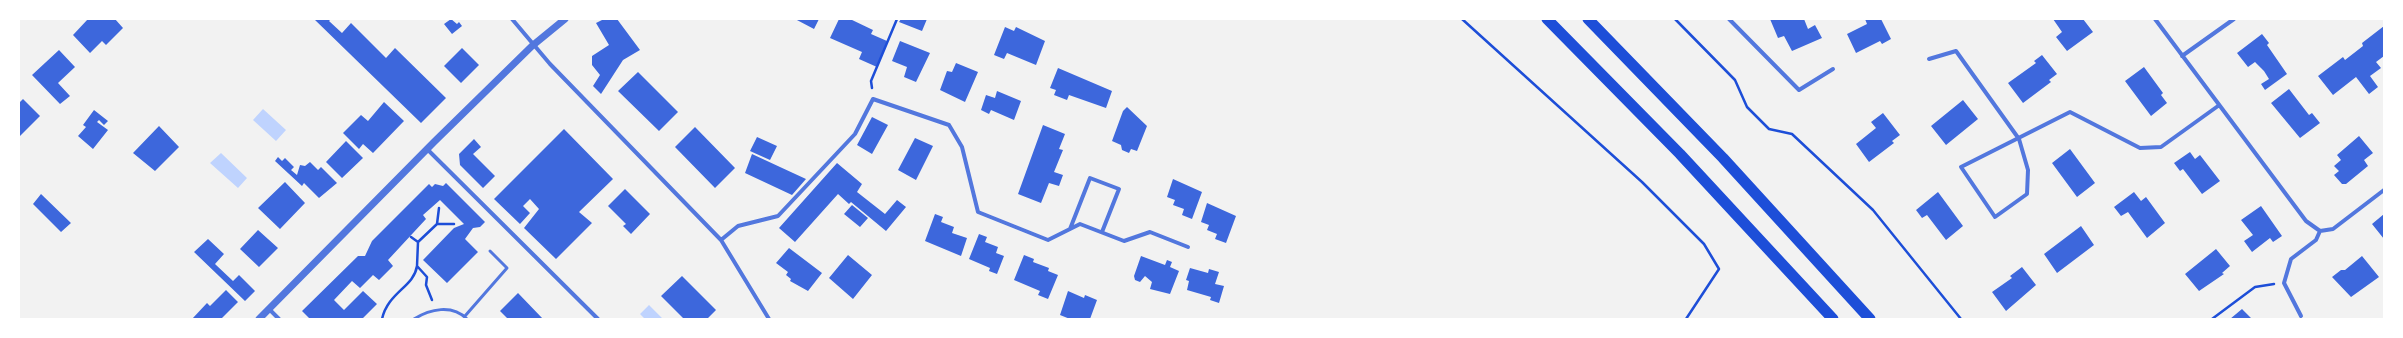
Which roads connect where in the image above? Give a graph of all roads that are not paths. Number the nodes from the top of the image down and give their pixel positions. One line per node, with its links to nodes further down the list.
1 (512, 19): 8 (street)
2 (565, 19): 8 (street)
3 (1547, 19): 30 (highway)
4 (1588, 19): 31 (highway)
5 (1729, 19): 11 (street)
6 (2155, 19): 9 (street)
7 (2234, 19): 9 (street)
8 (532, 46): 14 (street); 19 (street)
9 (2182, 56): 12 (street)
10 (1929, 59): 13 (street)
11 (1833, 70)
12 (2218, 106): 13 (street); 17 (street)
13 (2019, 139): 13 (street)
14 (427, 148): 22 (street); 28 (street)
15 (2384, 190): 17 (street)
16 (1070, 229): 18 (street); 18 (street); 19 (street)
17 (2320, 231): 23 (street)
18 (1102, 232): 20 (street)
19 (721, 240): 29 (street)
20 (1188, 247)
21 (490, 251): 24 (lane)
22 (269, 309): 25 (street); 26 (street)
23 (2301, 316)
24 (466, 318): 27 (lane)
25 (259, 319)
26 (279, 319)
27 (414, 319)
28 (598, 319)
29 (769, 319)
30 (1833, 319)
31 (1870, 319)

